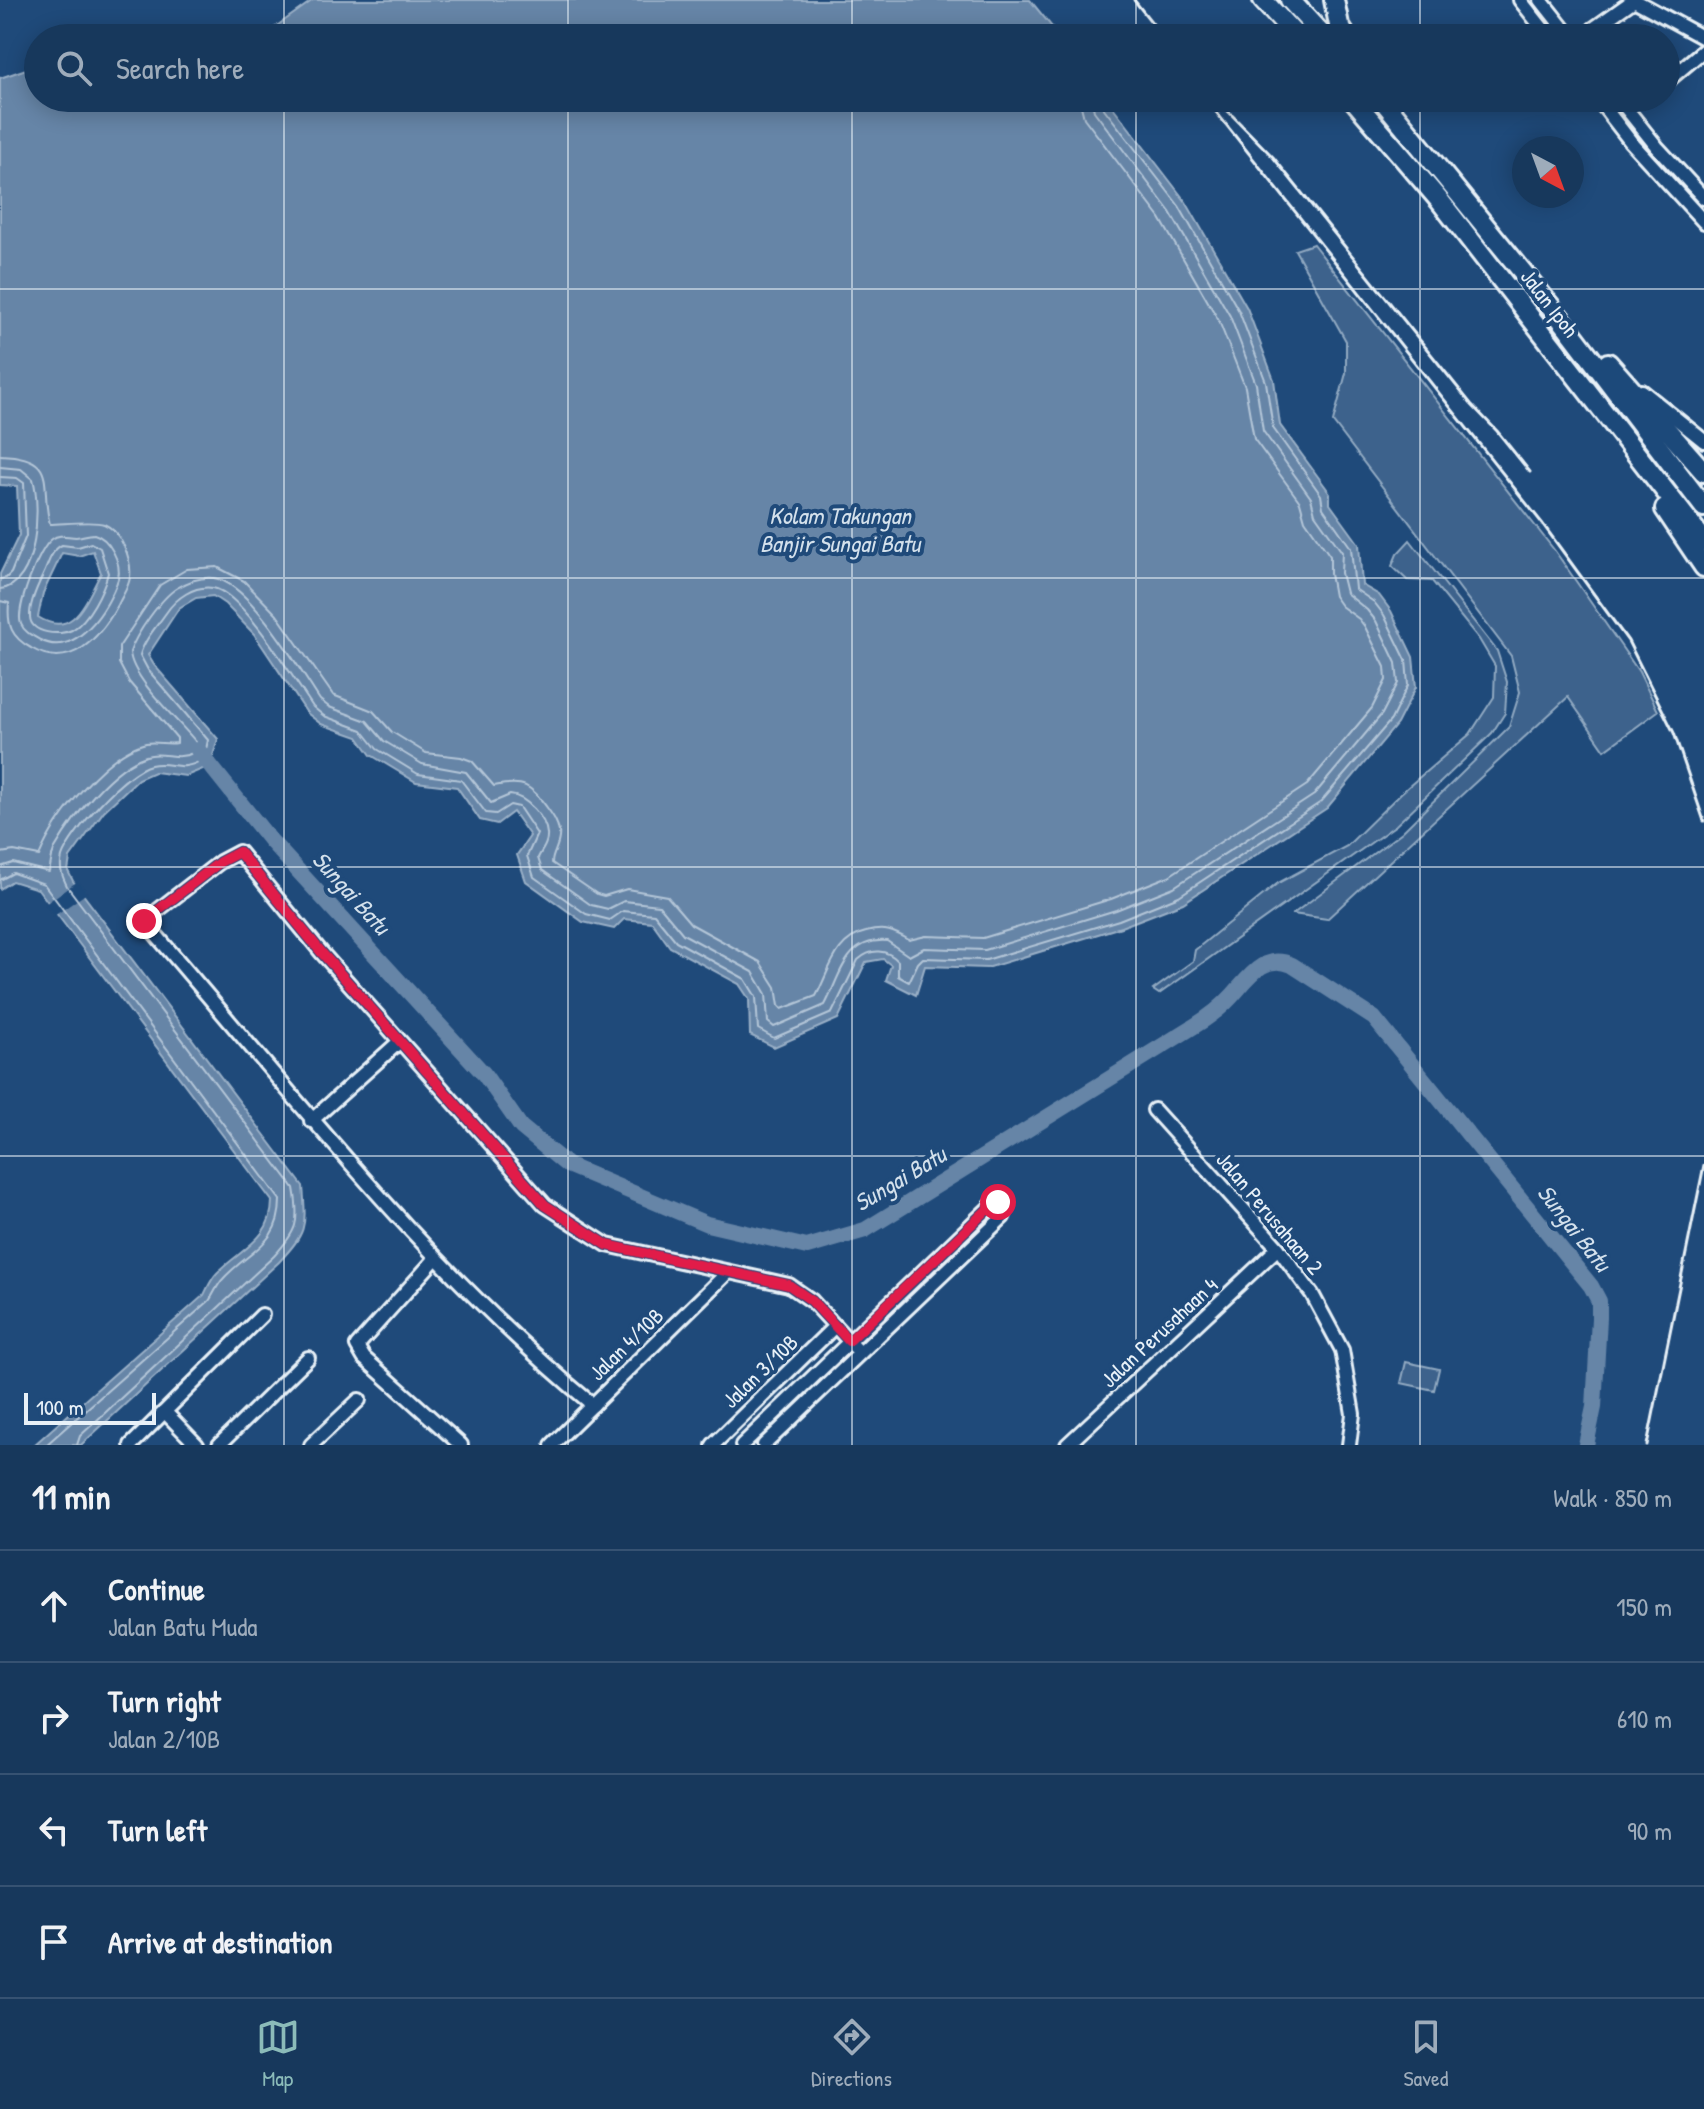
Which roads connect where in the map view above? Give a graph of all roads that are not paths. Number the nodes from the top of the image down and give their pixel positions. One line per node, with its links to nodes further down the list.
1 (1263, 0): 6 (highway)
2 (1290, 0): 7 (highway)
3 (1334, 0): 8 (highway)
4 (1520, 0): 9 (street)
5 (1541, 0): 10 (street)
6 (1285, 24)
7 (1312, 24)
8 (1339, 24)
9 (1539, 24)
10 (1560, 24)
11 (1600, 24): 12 (street)
12 (1678, 24)
13 (1680, 25): 14 (street)
14 (1704, 38)
15 (1704, 50): 16 (street)
16 (1680, 70)
17 (1364, 112): 24 (highway, Jalan Ipoh)
18 (1392, 112): 23 (highway, Jalan Ipoh)
19 (1608, 112): 22 (street)
20 (1629, 112): 21 (street)
21 (1704, 198)
22 (1704, 222)
23 (1564, 323): 25 (highway); 28 (highway, Jalan Ipoh)
24 (1547, 339): 29 (highway, Jalan Ipoh); 30 (highway)
25 (1611, 367): 26 (street); 27 (highway)
26 (1704, 441)
27 (1704, 472)
28 (1704, 507)
29 (1704, 541)
30 (1704, 567)
31 (399, 1042): 33 (street); 33 (street); 36 (street)
32 (1154, 1110): 34 (street, Jalan Perusahaan 2)
33 (311, 1121): 35 (street)
34 (1278, 1248): 54 (street, Jalan Perusahaan 4); 55 (street, Jalan Perusahaan 2)
35 (436, 1258): 43 (street); 49 (street)
36 (728, 1272): 38 (street); 43 (street, Jalan 4/10B)
37 (262, 1315): 44 (street)
38 (835, 1326): 39 (street); 51 (street, Jalan 3/10B)
39 (849, 1341): 40 (street); 40 (street); 52 (street)
40 (860, 1353): 53 (street)
41 (308, 1358): 47 (street)
42 (359, 1400): 48 (street)
43 (593, 1405): 50 (street, Jalan 4/10B)
44 (165, 1412): 45 (street); 46 (street)
45 (131, 1445)
46 (197, 1445)
47 (219, 1445)
48 (311, 1445)
49 (461, 1445)
50 (552, 1445)
51 (713, 1445)
52 (742, 1445)
53 (764, 1445)
54 (1067, 1445)
55 (1349, 1445)

